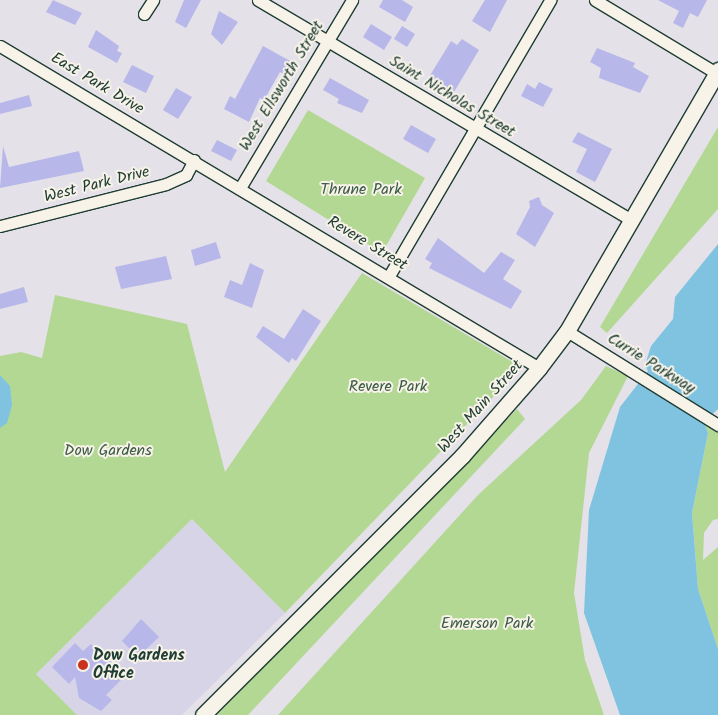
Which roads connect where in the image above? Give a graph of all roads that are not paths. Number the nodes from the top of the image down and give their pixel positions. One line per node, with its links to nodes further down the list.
1 (152, 0): 6 (street)
2 (258, 0): 7 (street, Saint Nicholas Street)
3 (352, 0): 7 (street, West Ellsworth Street)
4 (550, 0): 10 (street)
5 (595, 0): 9 (street)
6 (144, 14)
7 (328, 42): 10 (street, Saint Nicholas Street); 13 (street, West Ellsworth Street)
8 (0, 46): 11 (street, East Park Drive)
9 (717, 71): 14 (street, West Main Street)
10 (475, 129): 14 (street, Saint Nicholas Street); 16 (street)
11 (177, 150): 12 (street, Revere Street)
12 (194, 160): 13 (street, Revere Street); 15 (street, West Park Drive)
13 (240, 188): 16 (street, Revere Street)
14 (631, 220): 17 (street, West Main Street)
15 (0, 226)
16 (389, 276): 18 (street, Revere Street)
17 (566, 331): 18 (street, West Main Street); 19 (street, Currie Parkway)
18 (539, 368): 20 (street, West Main Street)
19 (714, 422)
20 (203, 715)

